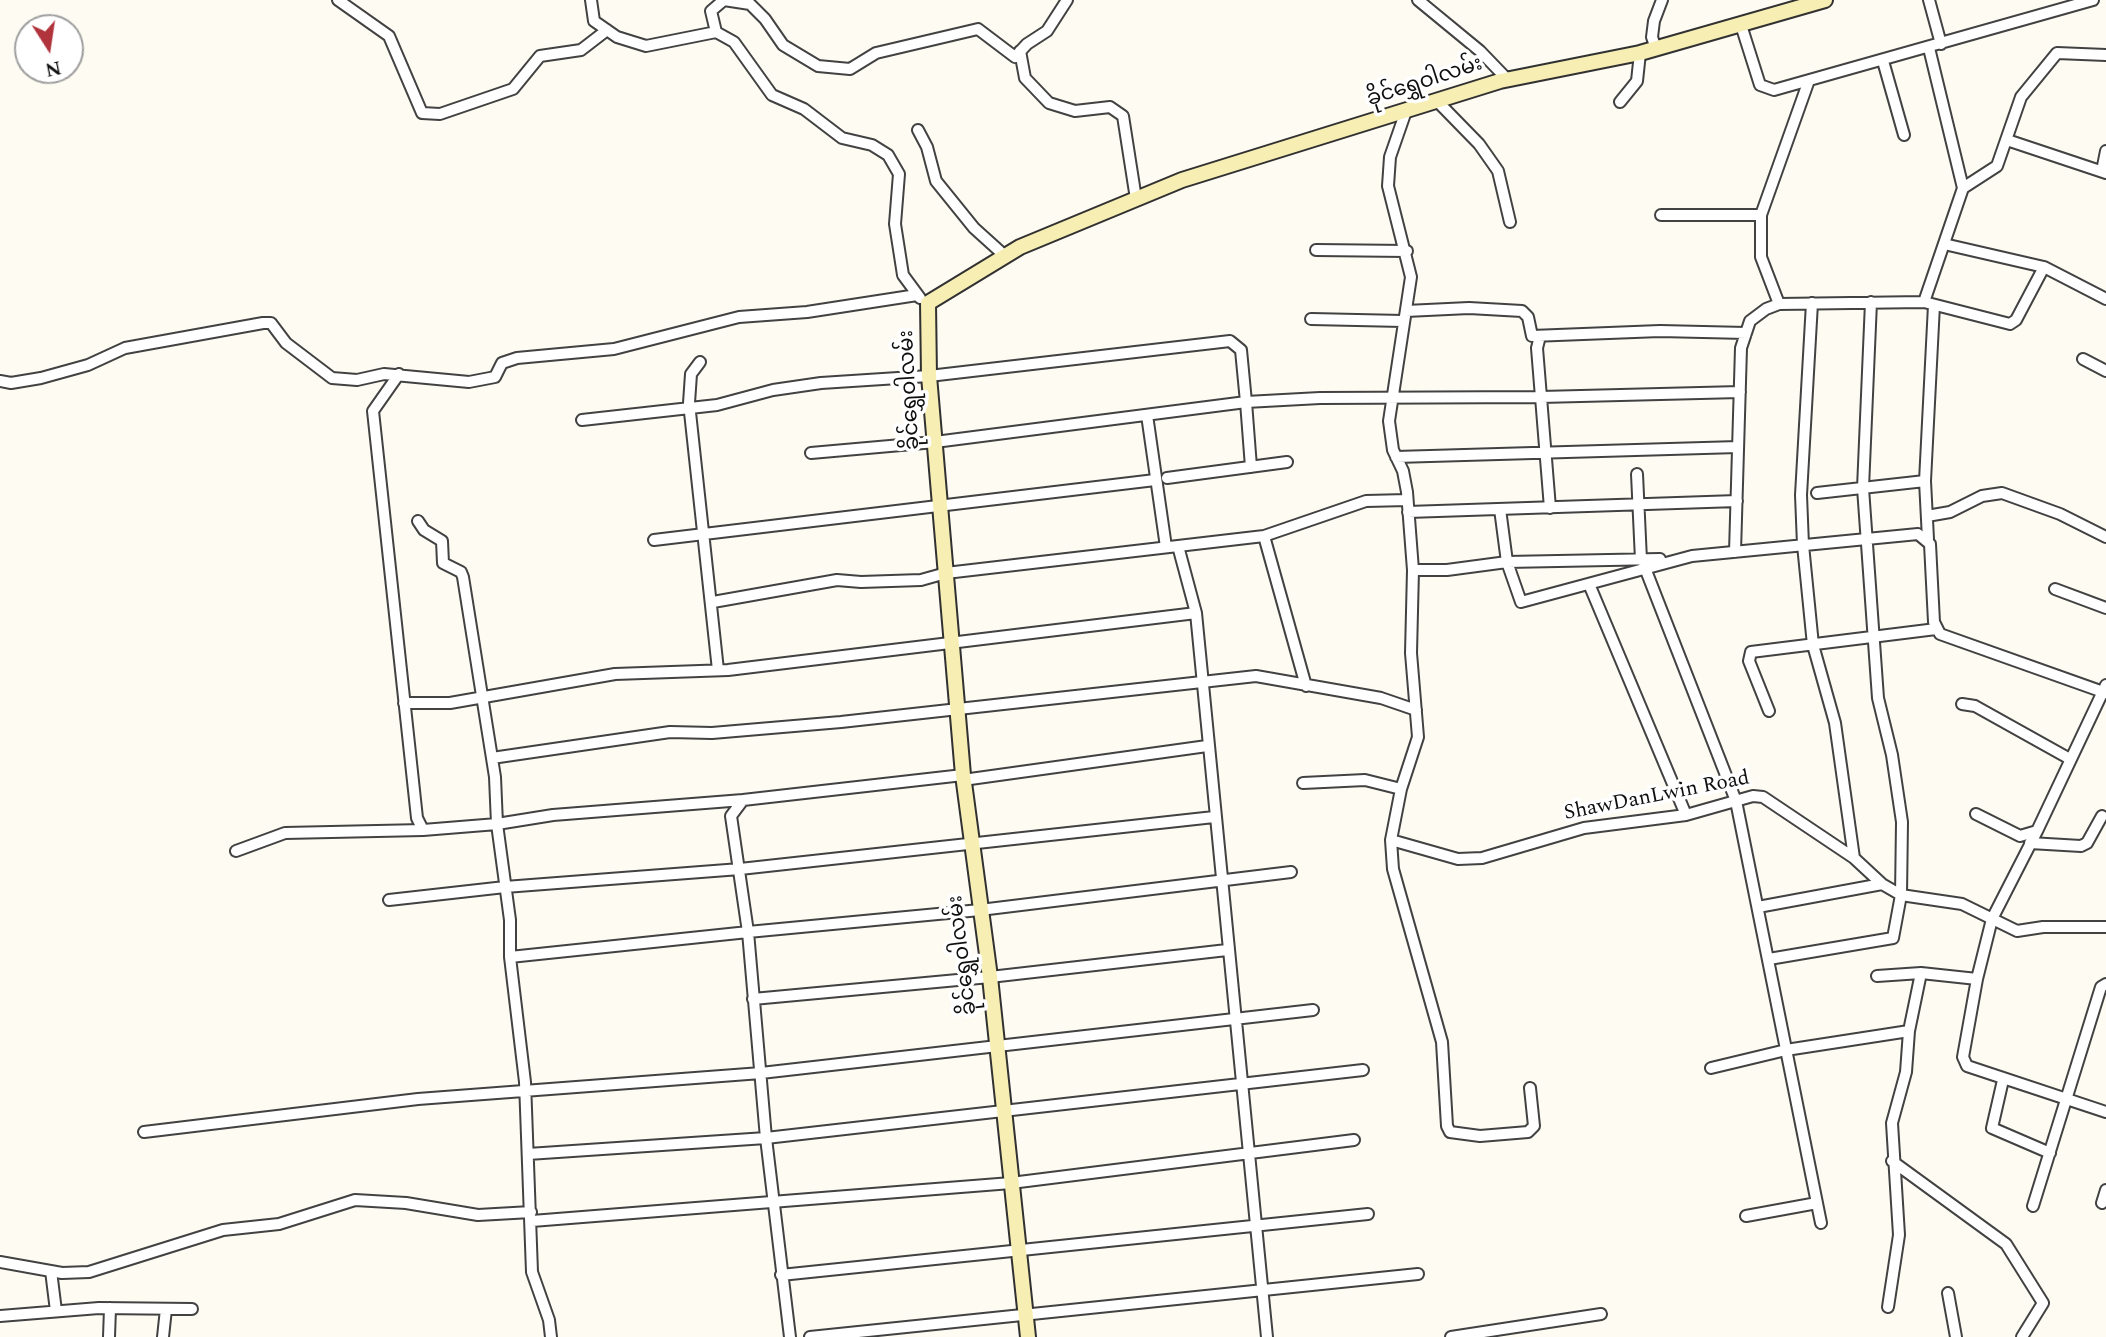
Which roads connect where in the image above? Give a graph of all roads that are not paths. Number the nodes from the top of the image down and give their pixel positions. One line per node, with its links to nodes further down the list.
1 (338, 0): 11 (street)
2 (591, 0): 11 (street)
3 (1067, 0): 14 (street)
4 (1418, 0): 18 (street)
5 (1662, 0): 13 (street)
6 (1825, 0): 9 (street, ခိုင်ရွှေဝါလမ်း)
7 (1930, 0): 12 (street)
8 (2086, 1): 12 (street)
9 (1741, 25): 13 (street, ခိုင်ရွှေဝါလမ်း); 19 (street)
10 (716, 29): 11 (street); 14 (street); 38 (street)
11 (607, 30)
12 (1935, 46): 17 (street); 28 (street)
13 (1656, 49): 15 (street, ခိုင်ရွှေဝါလမ်း)
14 (1020, 51): 29 (street)
15 (1640, 53): 18 (street, ခိုင်ရွှေဝါလမ်း); 21 (street)
16 (2106, 55): 25 (street)
17 (1883, 61): 19 (street); 24 (street)
18 (1507, 79): 20 (street, ခိုင်ရွှေဝါလမ်း)
19 (1808, 83): 31 (street)
20 (1438, 102): 22 (street, ခိုင်ရွှေဝါလမ်း); 32 (street)
21 (1620, 102)
22 (1406, 111): 29 (street, ခိုင်ရွှေဝါလမ်း); 35 (street)
23 (918, 130): 36 (street)
24 (1904, 135)
25 (2007, 140): 27 (street); 28 (street)
26 (2106, 151): 27 (street)
27 (2104, 172)
28 (1963, 188): 33 (street)
29 (1136, 199): 36 (street, ခိုင်ရွှေဝါလမ်း)
30 (1661, 215): 31 (street)
31 (1762, 215): 43 (street)
32 (1510, 222)
33 (1944, 244): 37 (street); 42 (street)
34 (1316, 250): 35 (street)
35 (1406, 251): 44 (street)
36 (1005, 256): 38 (street, ခိုင်ရွှေဝါလမ်း)
37 (2044, 267): 39 (street); 42 (street)
38 (923, 299): 51 (street); 52 (street, ခိုင်ရွှေဝါလမ်း)
39 (2106, 299)
40 (1871, 302): 41 (street); 42 (street); 71 (street)
41 (1812, 303): 43 (street); 87 (street)
42 (1929, 303): 70 (street)
43 (1779, 304): 46 (street)
44 (1405, 316): 45 (street); 47 (street); 56 (street)
45 (1311, 318)
46 (1746, 332): 47 (street); 54 (street)
47 (1540, 337): 55 (street)
48 (2083, 359): 50 (street)
49 (700, 362): 58 (street)
50 (2106, 371)
51 (399, 374): 53 (street); 108 (street)
52 (929, 376): 57 (street); 58 (street); 61 (street, ခိုင်ရွှေဝါလမ်း)
53 (0, 381)
54 (1740, 392): 55 (street); 62 (street)
55 (1541, 397): 56 (street); 64 (street)
56 (1394, 399): 57 (street); 65 (street)
57 (1246, 402): 59 (street); 67 (street)
58 (690, 407): 60 (street); 81 (street)
59 (1147, 415): 61 (street); 69 (street)
60 (582, 420)
61 (935, 442): 63 (street); 76 (street, ခိုင်ရွှေဝါလမ်း)
62 (1738, 447): 64 (street); 73 (street)
63 (811, 453)
64 (1545, 454): 65 (street); 77 (street)
65 (1396, 457): 75 (street)
66 (1287, 462): 67 (street)
67 (1251, 467): 69 (street)
68 (1637, 474): 74 (street)
69 (1161, 479): 76 (street); 88 (street)
70 (1925, 481): 71 (street); 79 (street)
71 (1863, 488): 72 (street); 86 (street)
72 (1816, 494)
73 (1737, 501): 74 (street); 89 (street)
74 (1638, 504): 77 (street); 91 (street)
75 (1407, 506): 78 (street); 82 (street); 92 (street)
76 (941, 507): 81 (street); 93 (street, ခိုင်ရွှေဝါလမ်း)
77 (1550, 508): 78 (street)
78 (1500, 509): 90 (street)
79 (1927, 516): 83 (street); 84 (street)
80 (418, 521): 107 (street)
81 (704, 534): 85 (street); 96 (street)
82 (1264, 536): 88 (street); 105 (street)
83 (2106, 537)
84 (1928, 539): 86 (street); 99 (street)
85 (654, 540)
86 (1866, 540): 87 (street); 100 (street)
87 (1803, 545): 89 (street); 102 (street)
88 (1172, 547): 93 (street); 98 (street)
89 (1735, 552): 91 (street)
90 (1507, 562): 91 (street); 92 (street); 94 (street)
91 (1643, 564): 94 (street); 120 (street)
92 (1413, 570): 111 (street)
93 (946, 573): 96 (street); 101 (street, ခိုင်ရွှေဝါလမ်း)
94 (1589, 584): 122 (street)
95 (2055, 589): 97 (street)
96 (713, 602): 103 (street)
97 (2106, 608)
98 (1196, 612): 101 (street); 104 (street)
99 (1936, 629): 100 (street); 106 (street)
100 (1874, 639): 102 (street); 138 (street)
101 (951, 645): 103 (street); 110 (street, ခိုင်ရွှေဝါလမ်း)
102 (1814, 645): 112 (street); 132 (street)
103 (718, 670): 107 (street)
104 (1202, 680): 105 (street); 110 (street); 113 (street)
105 (1306, 686): 111 (street)
106 (2105, 690): 115 (street)
107 (483, 697): 108 (street); 114 (street)
108 (404, 704): 126 (street)
109 (1962, 704): 115 (street)
110 (958, 708): 114 (street); 116 (street, ခိုင်ရွှေဝါလမ်း)
111 (1416, 710): 118 (street)
112 (1769, 711)
113 (1207, 746): 116 (street); 124 (street)
114 (492, 758): 125 (street)
115 (2070, 759): 127 (street)
116 (963, 777): 119 (street); 130 (street, ခိုင်ရွှေဝါလမ်း)
117 (1303, 783): 118 (street)
118 (1401, 789): 128 (street)
119 (743, 800): 125 (street); 133 (street)
120 (1736, 800): 122 (street, ShawDanLwin Road); 132 (street, ShawDanLwin Road); 140 (street)
121 (1976, 814): 127 (street)
122 (1686, 815): 128 (street, ShawDanLwin Road)
123 (2102, 816): 129 (street)
124 (1214, 817): 130 (street); 135 (street)
125 (497, 824): 126 (street); 137 (street)
126 (423, 830): 131 (street)
127 (2036, 831): 129 (street)
128 (1391, 840): 164 (street)
129 (2030, 843): 142 (street)
130 (973, 845): 133 (street); 141 (street, ခိုင်ရွှေဝါလမ်း)
131 (236, 851)
132 (1854, 858): 136 (street, ShawDanLwin Road)
133 (740, 869): 137 (street); 144 (street)
134 (1291, 872): 135 (street)
135 (1221, 882): 141 (street); 145 (street)
136 (1882, 884): 138 (street, ShawDanLwin Road); 140 (street)
137 (505, 887): 139 (street); 146 (street)
138 (1901, 895): 142 (street, ShawDanLwin Road); 147 (street)
139 (390, 900)
140 (1758, 907): 147 (street)
141 (980, 910): 144 (street); 150 (street, ခိုင်ရွှေဝါလမ်း)
142 (1992, 919): 143 (street, ShawDanLwin Road); 151 (street)
143 (2106, 927)
144 (748, 932): 146 (street); 153 (street)
145 (1227, 950): 150 (street); 155 (street)
146 (510, 957): 165 (street)
147 (1769, 959): 158 (street)
148 (1921, 973): 149 (street); 151 (street); 156 (street)
149 (1877, 976)
150 (990, 977): 153 (street); 157 (street, ခိုင်ရွှေဝါလမ်း)
151 (1977, 979): 162 (street)
152 (2106, 984): 166 (street)
153 (754, 999): 161 (street)
154 (1313, 1010): 155 (street)
155 (1234, 1018): 157 (street); 163 (street)
156 (1909, 1031): 158 (street); 175 (street)
157 (995, 1045): 161 (street); 167 (street, ခိုင်ရွှေဝါလမ်း)
158 (1786, 1050): 159 (street); 179 (street)
159 (1711, 1068)
160 (1363, 1070): 163 (street)
161 (761, 1073): 165 (street); 170 (street)
162 (2003, 1080): 166 (street); 172 (street)
163 (1241, 1086): 167 (street); 174 (street)
164 (1530, 1088)
165 (525, 1090): 169 (street); 173 (street)
166 (2067, 1098): 168 (street); 172 (street)
167 (1002, 1110): 170 (street); 176 (street, ခိုင်ရွှေဝါလမ်း)
168 (2106, 1112)
169 (144, 1132)
170 (766, 1138): 173 (street); 178 (street)
171 (1354, 1140): 174 (street)
172 (2050, 1153): 181 (street)
173 (528, 1154): 184 (street)
174 (1248, 1155): 176 (street); 186 (street)
175 (1892, 1161): 194 (street); 212 (street)
176 (1011, 1183): 178 (street); 187 (street, ခိုင်ရွှေဝါလမ်း)
177 (2106, 1190): 180 (street)
178 (774, 1203): 184 (street); 191 (street)
179 (1817, 1203): 183 (street); 185 (street)
180 (2102, 1203)
181 (2033, 1206)
182 (1367, 1214): 186 (street)
183 (1746, 1216)
184 (532, 1217): 189 (street); 205 (street)
185 (1821, 1223)
186 (1256, 1226): 187 (street); 192 (street)
187 (1018, 1250): 191 (street); 199 (street, ခိုင်ရွှေဝါလမ်း)
188 (0, 1262): 189 (street)
189 (51, 1271): 198 (street)
190 (1418, 1274): 192 (street)
191 (781, 1275): 206 (street)
192 (1262, 1289): 199 (street); 209 (street)
193 (1948, 1293): 211 (street)
194 (1888, 1307)
195 (110, 1308): 196 (street); 198 (street); 203 (street)
196 (166, 1309): 197 (street); 204 (street)
197 (192, 1309)
198 (56, 1311): 201 (street)
199 (1025, 1314): 207 (street); 208 (street, ခိုင်ရွှေဝါလမ်း)
200 (1601, 1314): 202 (street)
201 (0, 1316)
202 (1505, 1334): 210 (street)
203 (108, 1337)
204 (163, 1337)
205 (551, 1337)
206 (790, 1337)
207 (810, 1337)
208 (1028, 1337)
209 (1267, 1337)
210 (1451, 1337)
211 (1956, 1337)
212 (2022, 1337)

